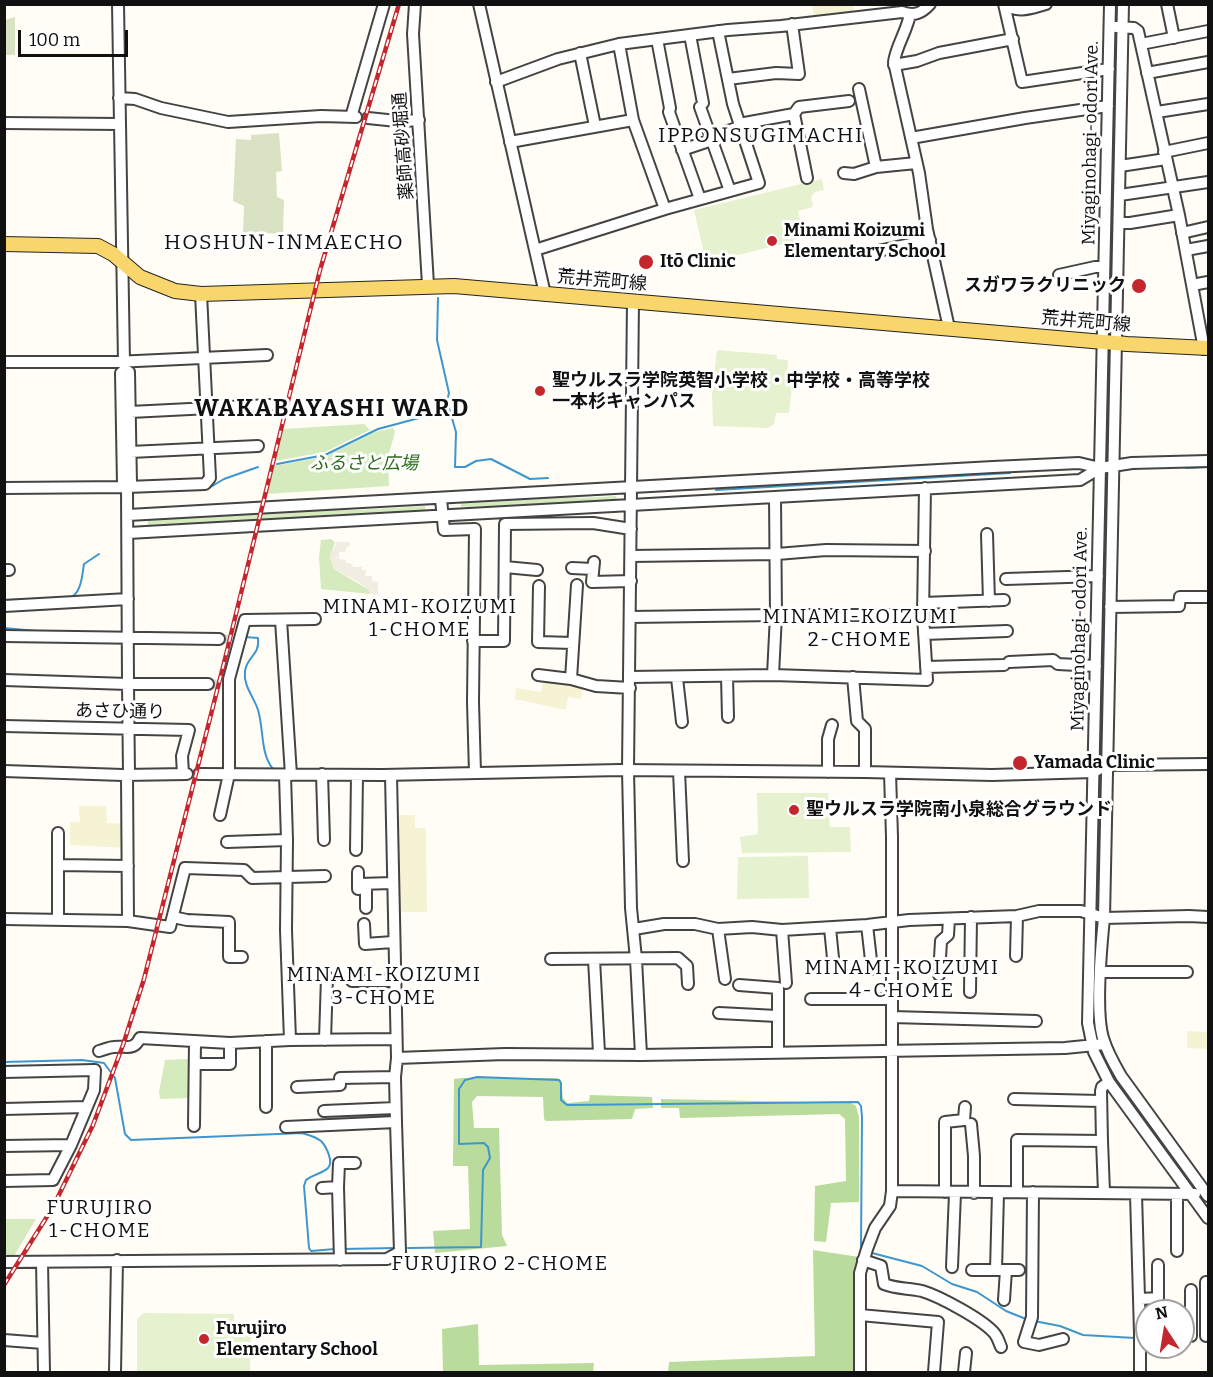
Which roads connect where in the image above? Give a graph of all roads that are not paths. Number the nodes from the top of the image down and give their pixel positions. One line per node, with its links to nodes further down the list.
1 (118, 4): 31 (street)
2 (384, 4): 31 (street)
3 (415, 4): 38 (street, 薬師高砂堀通)
4 (479, 4): 29 (street)
5 (930, 4): 11 (street)
6 (1005, 4): 7 (street); 20 (street)
7 (1046, 4)
8 (1110, 4): 13 (street, Miyaginohagi-odori Ave.)
9 (1123, 4): 14 (street, Miyaginohagi-odori Ave.)
10 (1167, 4): 18 (street)
11 (910, 14): 12 (street); 25 (street)
12 (792, 24): 15 (street); 28 (street)
13 (1110, 26): 14 (street); 26 (street, Miyaginohagi-odori Ave.)
14 (1123, 27): 22 (street); 51 (street, Miyaginohagi-odori Ave.)
15 (718, 31): 17 (street); 28 (street)
16 (1209, 31): 18 (street)
17 (690, 35): 19 (street); 44 (street)
18 (1174, 38): 22 (street)
19 (657, 39): 21 (street); 48 (street)
20 (1013, 39): 25 (street); 26 (street)
21 (619, 44): 23 (street); 39 (street)
22 (1141, 44): 27 (street)
23 (580, 53): 29 (street); 43 (street)
24 (1209, 62): 27 (street)
25 (894, 65): 45 (street)
26 (1109, 69): 34 (street, Miyaginohagi-odori Ave.)
27 (1147, 73): 35 (street)
28 (728, 79): 42 (street)
29 (496, 81): 46 (street)
30 (859, 89): 52 (street)
31 (119, 98): 41 (street)
32 (849, 101): 36 (street)
33 (1209, 104): 35 (street)
34 (1108, 106): 45 (street); 72 (street, Miyaginohagi-odori Ave.)
35 (1157, 112): 49 (street)
36 (794, 114): 42 (street); 54 (street)
37 (368, 118): 38 (street)
38 (419, 120): 75 (street, 薬師高砂堀通)
39 (633, 120): 43 (street); 60 (street)
40 (4, 123): 41 (street)
41 (120, 124): 71 (street)
42 (739, 125): 44 (street); 57 (street)
43 (595, 126): 46 (street)
44 (711, 138): 48 (street); 57 (street)
45 (911, 138): 50 (street)
46 (510, 142): 68 (street)
47 (1209, 143): 49 (street)
48 (682, 150): 59 (street)
49 (1165, 155): 51 (street); 56 (street)
50 (916, 163): 52 (street); 65 (street)
51 (1120, 166): 58 (street, Miyaginohagi-odori Ave.)
52 (876, 167): 53 (street)
53 (844, 173)
54 (807, 178)
55 (1209, 182): 56 (street)
56 (1173, 188): 58 (street); 61 (street)
57 (730, 191): 59 (street)
58 (1120, 195): 62 (street, Miyaginohagi-odori Ave.)
59 (700, 200): 60 (street)
60 (664, 209): 68 (street)
61 (1179, 215): 62 (street); 64 (street)
62 (1119, 223): 81 (street, Miyaginohagi-odori Ave.)
63 (1209, 227): 64 (street)
64 (1182, 232): 69 (street)
65 (930, 240): 70 (street); 80 (street)
66 (4, 244): 71 (main road, 荒井荒町線)
67 (1209, 246): 69 (street)
68 (535, 250): 78 (street)
69 (1186, 250): 76 (street)
70 (873, 252)
71 (123, 263): 77 (main road, 荒井荒町線); 86 (street)
72 (1104, 267): 73 (street); 81 (street, Miyaginohagi-odori Ave.)
73 (1059, 275)
74 (1209, 282): 76 (street)
75 (428, 285): 77 (main road, 荒井荒町線); 78 (main road, 荒井荒町線)
76 (1192, 285): 82 (street)
77 (201, 294): 84 (street)
78 (545, 294): 79 (main road, 荒井荒町線)
79 (633, 301): 80 (main road, 荒井荒町線); 98 (street)
80 (949, 328): 81 (main road, 荒井荒町線)
81 (1110, 343): 82 (main road, 荒井荒町線); 94 (street, Miyaginohagi-odori Ave.); 95 (street, Miyaginohagi-odori Ave.)
82 (1206, 348)
83 (267, 356): 84 (street)
84 (204, 359): 86 (street); 88 (street)
85 (4, 362): 86 (street)
86 (124, 366): 89 (street); 96 (street)
87 (270, 405): 88 (street)
88 (207, 409): 89 (street); 91 (street)
89 (129, 412): 92 (street)
90 (258, 446): 91 (street)
91 (209, 448): 92 (street); 96 (street)
92 (130, 452): 96 (street)
93 (1209, 461): 94 (street)
94 (1114, 467): 95 (street); 127 (street, Miyaginohagi-odori Ave.)
95 (1100, 468): 98 (street); 99 (street); 116 (street, Miyaginohagi-odori Ave.)
96 (127, 487): 97 (street); 104 (street)
97 (4, 488)
98 (632, 488): 101 (street); 102 (street)
99 (925, 488): 100 (street); 110 (street)
100 (775, 497): 102 (street); 111 (street)
101 (441, 499): 104 (street); 105 (street)
102 (632, 505): 103 (street); 107 (street)
103 (540, 510): 105 (street); 106 (street)
104 (128, 515): 108 (street)
105 (442, 516): 108 (street); 138 (street)
106 (541, 523): 107 (street); 113 (street)
107 (631, 529): 112 (street)
108 (128, 533): 122 (street)
109 (987, 534): 124 (street)
110 (925, 551): 111 (street); 125 (street)
111 (777, 554): 112 (street); 128 (street)
112 (631, 555): 118 (street)
113 (505, 567): 115 (street); 138 (street)
114 (572, 568): 118 (street)
115 (537, 570)
116 (1098, 576): 117 (street); 140 (street, Miyaginohagi-odori Ave.)
117 (1006, 579)
118 (631, 581): 130 (street)
119 (577, 585): 139 (street)
120 (539, 586): 139 (street)
121 (1209, 597): 127 (street)
122 (128, 599): 126 (street); 136 (street)
123 (1004, 600): 124 (street)
124 (989, 601): 125 (street)
125 (923, 603): 129 (street)
126 (4, 606)
127 (1110, 607): 158 (street, Miyaginohagi-odori Ave.)
128 (776, 615): 129 (street); 130 (street); 143 (street)
129 (923, 615): 134 (street)
130 (630, 616): 149 (street)
131 (315, 619): 132 (street)
132 (281, 620): 168 (street); 171 (street)
133 (1007, 631): 134 (street)
134 (924, 634): 141 (street)
135 (4, 636): 136 (street)
136 (129, 636): 137 (street); 150 (street)
137 (219, 639)
138 (473, 641): 165 (street)
139 (573, 643): 147 (street)
140 (1096, 666): 141 (street); 164 (street, Miyaginohagi-odori Ave.)
141 (926, 667): 145 (street)
142 (538, 675): 147 (street)
143 (773, 675): 144 (street); 145 (street)
144 (727, 677): 146 (street); 152 (street)
145 (854, 677): 163 (street)
146 (677, 678): 149 (street); 153 (street)
147 (571, 679): 149 (street)
148 (4, 680): 150 (street)
149 (630, 682): 159 (street)
150 (128, 684): 151 (street); 156 (street)
151 (208, 684)
152 (728, 717)
153 (682, 722)
154 (832, 725): 162 (street)
155 (4, 726): 156 (street, あさひ通り)
156 (128, 729): 167 (street, あさひ通り); 170 (street)
157 (1209, 764): 158 (street)
158 (1106, 765): 164 (street); 192 (street, Miyaginohagi-odori Ave.)
159 (628, 770): 161 (street); 165 (street); 201 (street)
160 (4, 771): 170 (street)
161 (679, 771): 162 (street); 180 (street)
162 (828, 772): 163 (street)
163 (865, 772): 166 (street)
164 (1094, 772): 166 (street); 187 (street, Miyaginohagi-odori Ave.)
165 (475, 773): 173 (street)
166 (890, 773): 197 (street)
167 (190, 774): 168 (street); 170 (street)
168 (229, 774): 171 (street); 174 (street)
169 (322, 774): 171 (street); 172 (street); 177 (street)
170 (128, 775): 182 (street)
171 (288, 775): 176 (street)
172 (357, 775): 173 (street); 179 (street)
173 (391, 775): 185 (street)
174 (220, 815)
175 (58, 833): 181 (street)
176 (287, 840): 178 (street); 184 (street)
177 (324, 840)
178 (227, 842)
179 (356, 850)
180 (682, 861)
181 (58, 865): 182 (street); 195 (street)
182 (128, 866): 196 (street)
183 (325, 876): 184 (street)
184 (287, 877): 189 (street); 230 (street)
185 (392, 883): 186 (street); 204 (street)
186 (366, 908)
187 (1091, 913): 188 (street); 192 (street); 236 (street, Miyaginohagi-odori Ave.)
188 (1017, 916): 190 (street); 205 (street)
189 (173, 917): 196 (street); 206 (street)
190 (971, 917): 194 (street); 222 (street)
191 (1209, 917): 192 (street)
192 (1104, 918): 212 (street, Miyaginohagi-odori Ave.)
193 (4, 919): 195 (street)
194 (949, 919): 197 (street); 214 (street)
195 (58, 920): 196 (street)
196 (128, 921)
197 (891, 921): 199 (street); 224 (street)
198 (364, 924): 204 (street)
199 (867, 925): 200 (street); 211 (street)
200 (830, 928): 203 (street); 210 (street)
201 (634, 929): 202 (street); 209 (street)
202 (718, 929): 203 (street); 216 (street)
203 (782, 930): 219 (street)
204 (393, 942): 218 (street)
205 (1016, 956)
206 (242, 957)
207 (551, 959): 208 (street)
208 (594, 959): 209 (street); 240 (street)
209 (636, 959): 220 (street); 241 (street)
210 (834, 968)
211 (872, 969)
212 (1101, 972): 213 (street); 235 (street, Miyaginohagi-odori Ave.)
213 (1187, 972)
214 (939, 975)
215 (327, 977): 231 (street)
216 (725, 979)
217 (352, 981): 218 (street)
218 (394, 981): 229 (street)
219 (786, 983)
220 (688, 984)
221 (739, 985): 226 (street)
222 (970, 992)
223 (811, 999): 224 (street)
224 (891, 999): 227 (street)
225 (719, 1013): 226 (street)
226 (777, 1016): 239 (street)
227 (892, 1017): 228 (street); 237 (street)
228 (1036, 1021)
229 (396, 1039): 231 (street); 242 (street)
230 (290, 1040): 231 (street); 232 (street)
231 (325, 1040)
232 (266, 1041): 234 (street); 251 (street)
233 (195, 1042): 234 (street); 238 (street); 243 (street)
234 (230, 1043): 243 (street)
235 (1105, 1044): 236 (street); 277 (street, Miyaginohagi-odori Ave.)
236 (1092, 1045): 237 (street); 246 (street, Miyaginohagi-odori Ave.)
237 (892, 1050): 239 (street); 267 (street)
238 (99, 1051)
239 (778, 1051): 241 (street)
240 (599, 1053): 241 (street); 242 (street)
241 (641, 1055)
242 (397, 1058): 245 (street)
243 (195, 1064): 258 (street)
244 (4, 1072): 250 (street)
245 (395, 1077): 247 (street); 254 (street)
246 (1109, 1082): 249 (street); 276 (street, Miyaginohagi-odori Ave.)
247 (297, 1087)
248 (1014, 1099): 249 (street)
249 (1100, 1101): 260 (street)
250 (86, 1107): 253 (street); 261 (street)
251 (266, 1107)
252 (965, 1107): 268 (street)
253 (4, 1108)
254 (395, 1108): 255 (street); 256 (street)
255 (324, 1111)
256 (396, 1122): 259 (street); 281 (street)
257 (971, 1124): 269 (street)
258 (194, 1126)
259 (286, 1127)
260 (1102, 1141): 270 (street); 272 (street)
261 (71, 1144): 262 (street); 264 (street)
262 (4, 1146)
263 (355, 1163): 265 (street)
264 (4, 1181)
265 (338, 1187): 266 (street); 281 (street)
266 (322, 1188)
267 (892, 1191): 268 (street); 282 (street)
268 (950, 1192): 269 (street); 286 (street)
269 (974, 1192): 273 (street)
270 (1017, 1192): 271 (street); 273 (street)
271 (1033, 1192): 272 (street); 297 (street)
272 (1104, 1192): 274 (street)
273 (998, 1193): 288 (street)
274 (1136, 1194): 275 (street); 292 (street)
275 (1177, 1194): 276 (street); 279 (street)
276 (1191, 1194): 277 (street); 278 (street, Miyaginohagi-odori Ave.)
277 (1208, 1195)
278 (1209, 1218)
279 (1177, 1251)
280 (117, 1260): 281 (street); 284 (street); 303 (street)
281 (340, 1260)
282 (863, 1260): 295 (street); 300 (street)
283 (4, 1262): 284 (street)
284 (42, 1262): 299 (street)
285 (1158, 1265): 292 (street)
286 (952, 1267)
287 (972, 1270): 288 (street)
288 (1001, 1270): 289 (street); 294 (street)
289 (1019, 1270)
290 (1206, 1282): 296 (street)
291 (1191, 1290): 293 (street)
292 (1140, 1299)
293 (1190, 1299)
294 (1004, 1300)
295 (860, 1315): 304 (street); 305 (street)
296 (1208, 1336)
297 (1063, 1339)
298 (4, 1340): 299 (street)
299 (42, 1343): 302 (street)
300 (1000, 1347)
301 (966, 1353): 306 (street)
302 (44, 1372)
303 (115, 1372)
304 (860, 1372)
305 (934, 1372)
306 (964, 1372)

